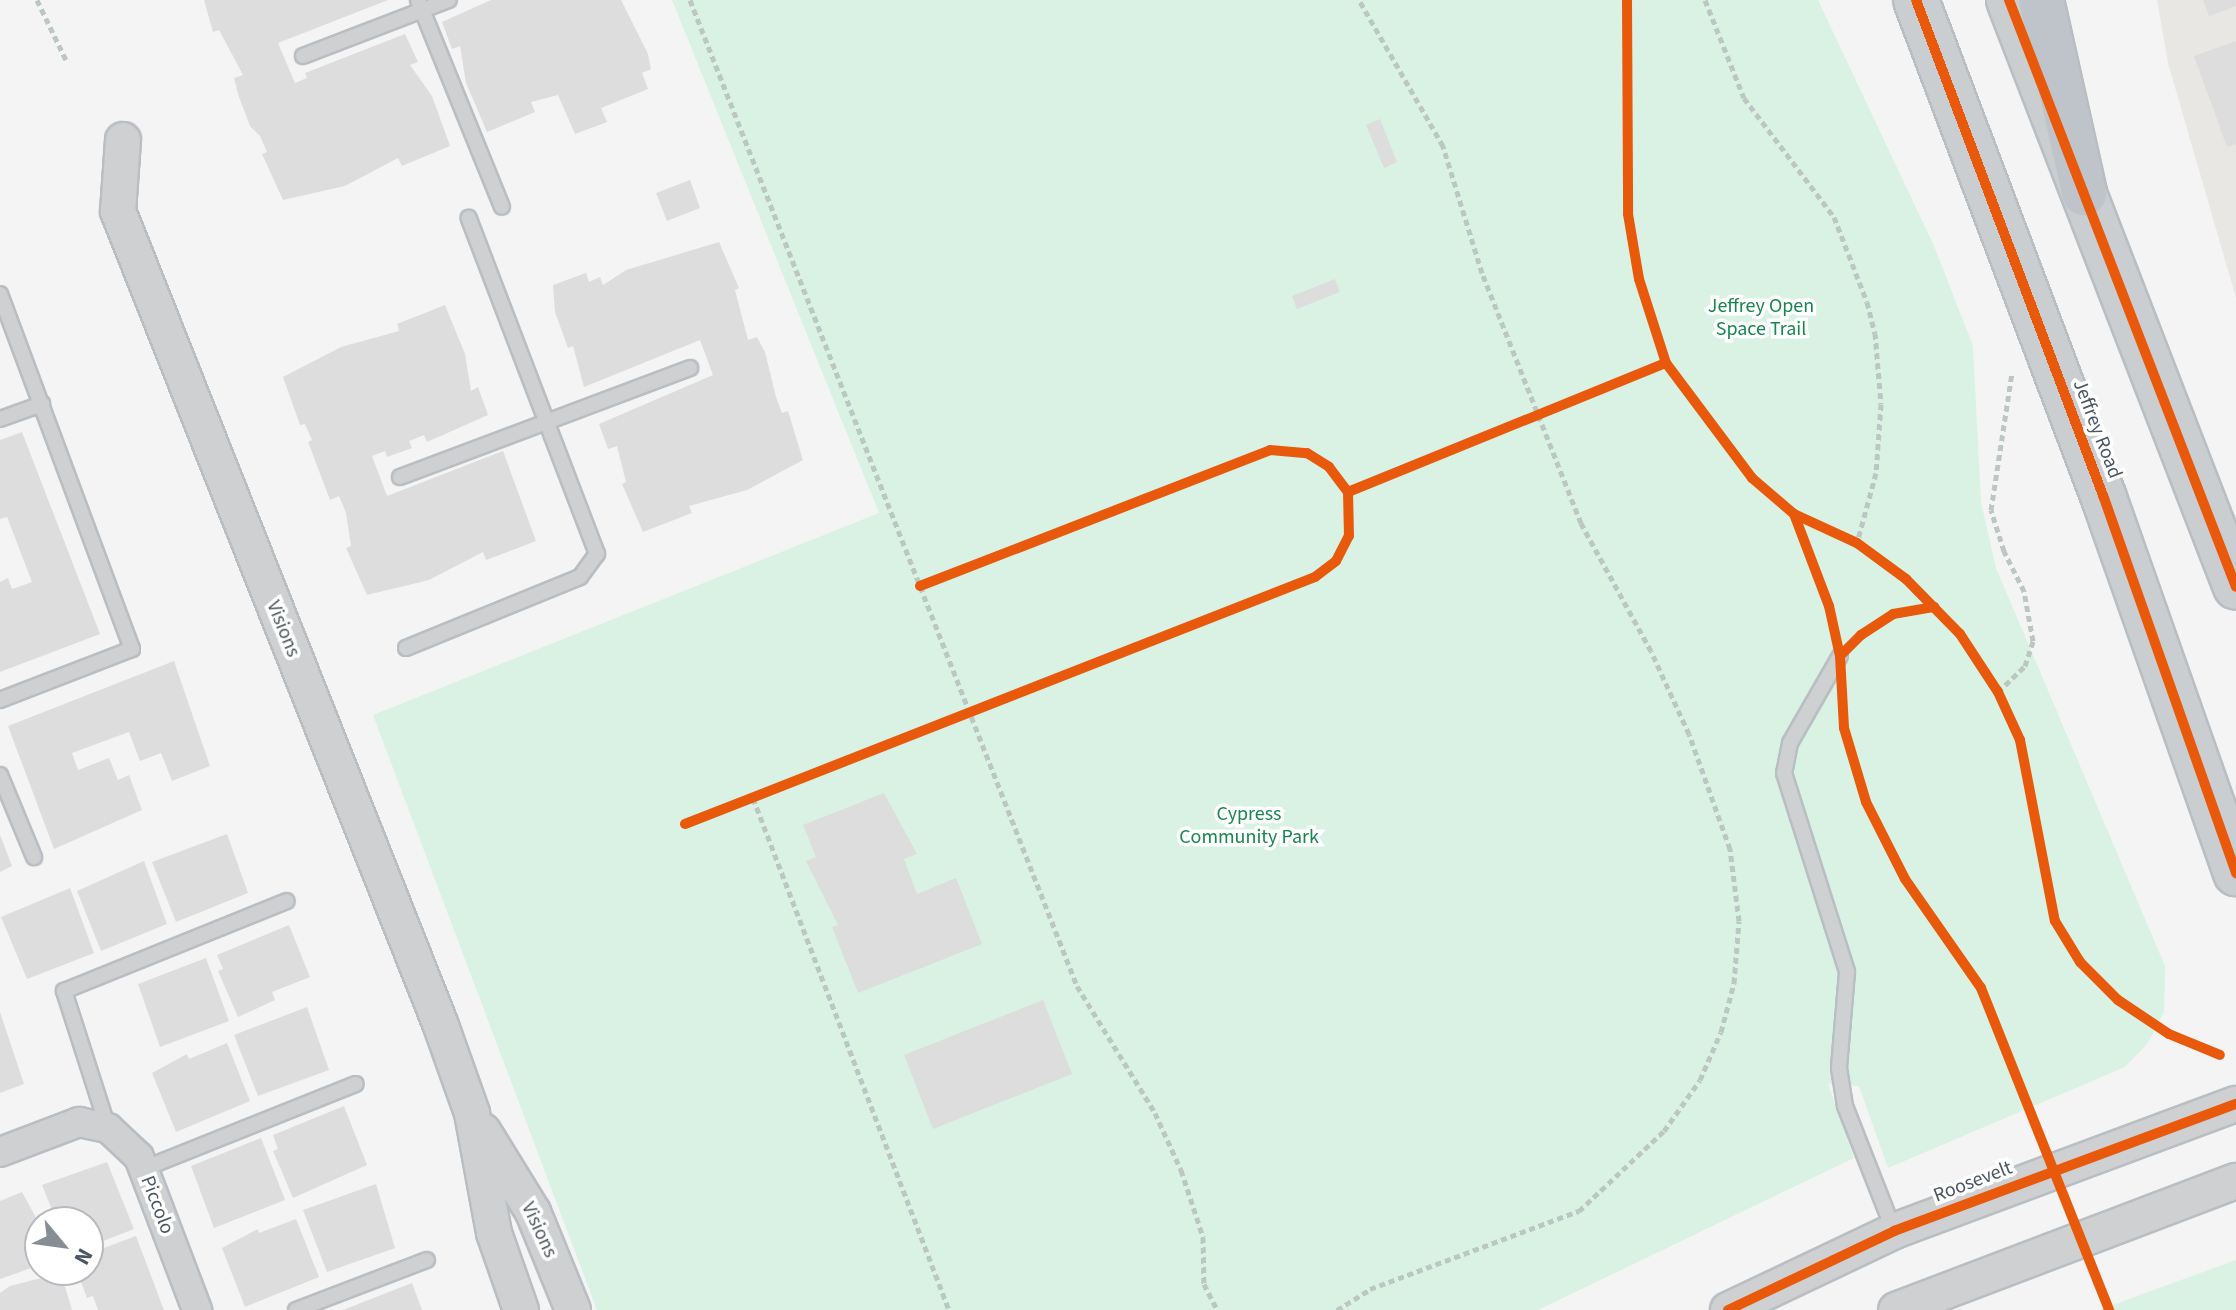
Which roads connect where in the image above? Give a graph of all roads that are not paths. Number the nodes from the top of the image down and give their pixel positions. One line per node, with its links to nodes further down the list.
1 (449, 0): 5 (lane)
2 (1916, 0): 23 (main road, Jeffrey Road)
3 (2009, 0): 8 (main road)
4 (2041, 0): 8 (highway)
5 (420, 5): 6 (lane); 9 (lane)
6 (303, 56)
7 (123, 140): 27 (street, Visions)
8 (2084, 193): 17 (main road)
9 (502, 207)
10 (469, 218): 15 (lane)
11 (0, 294): 13 (lane)
12 (690, 368): 15 (lane)
13 (42, 404): 14 (lane); 20 (lane)
14 (0, 419)
15 (549, 422): 16 (lane); 18 (lane)
16 (400, 477)
17 (2236, 587)
18 (406, 648)
19 (1840, 656): 32 (lane)
20 (0, 700)
21 (0, 775): 22 (lane)
22 (34, 857)
23 (2236, 873)
24 (287, 901): 28 (lane)
25 (356, 1084): 30 (lane)
26 (2236, 1104): 32 (street, Roosevelt)
27 (472, 1113): 36 (street, Visions); 37 (street, Visions)
28 (108, 1128): 29 (street); 30 (street, Piccolo)
29 (0, 1152)
30 (143, 1169): 34 (street, Piccolo)
31 (2236, 1181): 39 (street)
32 (1894, 1231): 38 (street, Roosevelt)
33 (427, 1260): 35 (lane)
34 (197, 1310)
35 (296, 1310)
36 (521, 1310)
37 (573, 1310)
38 (1728, 1310)
39 (1896, 1310)

